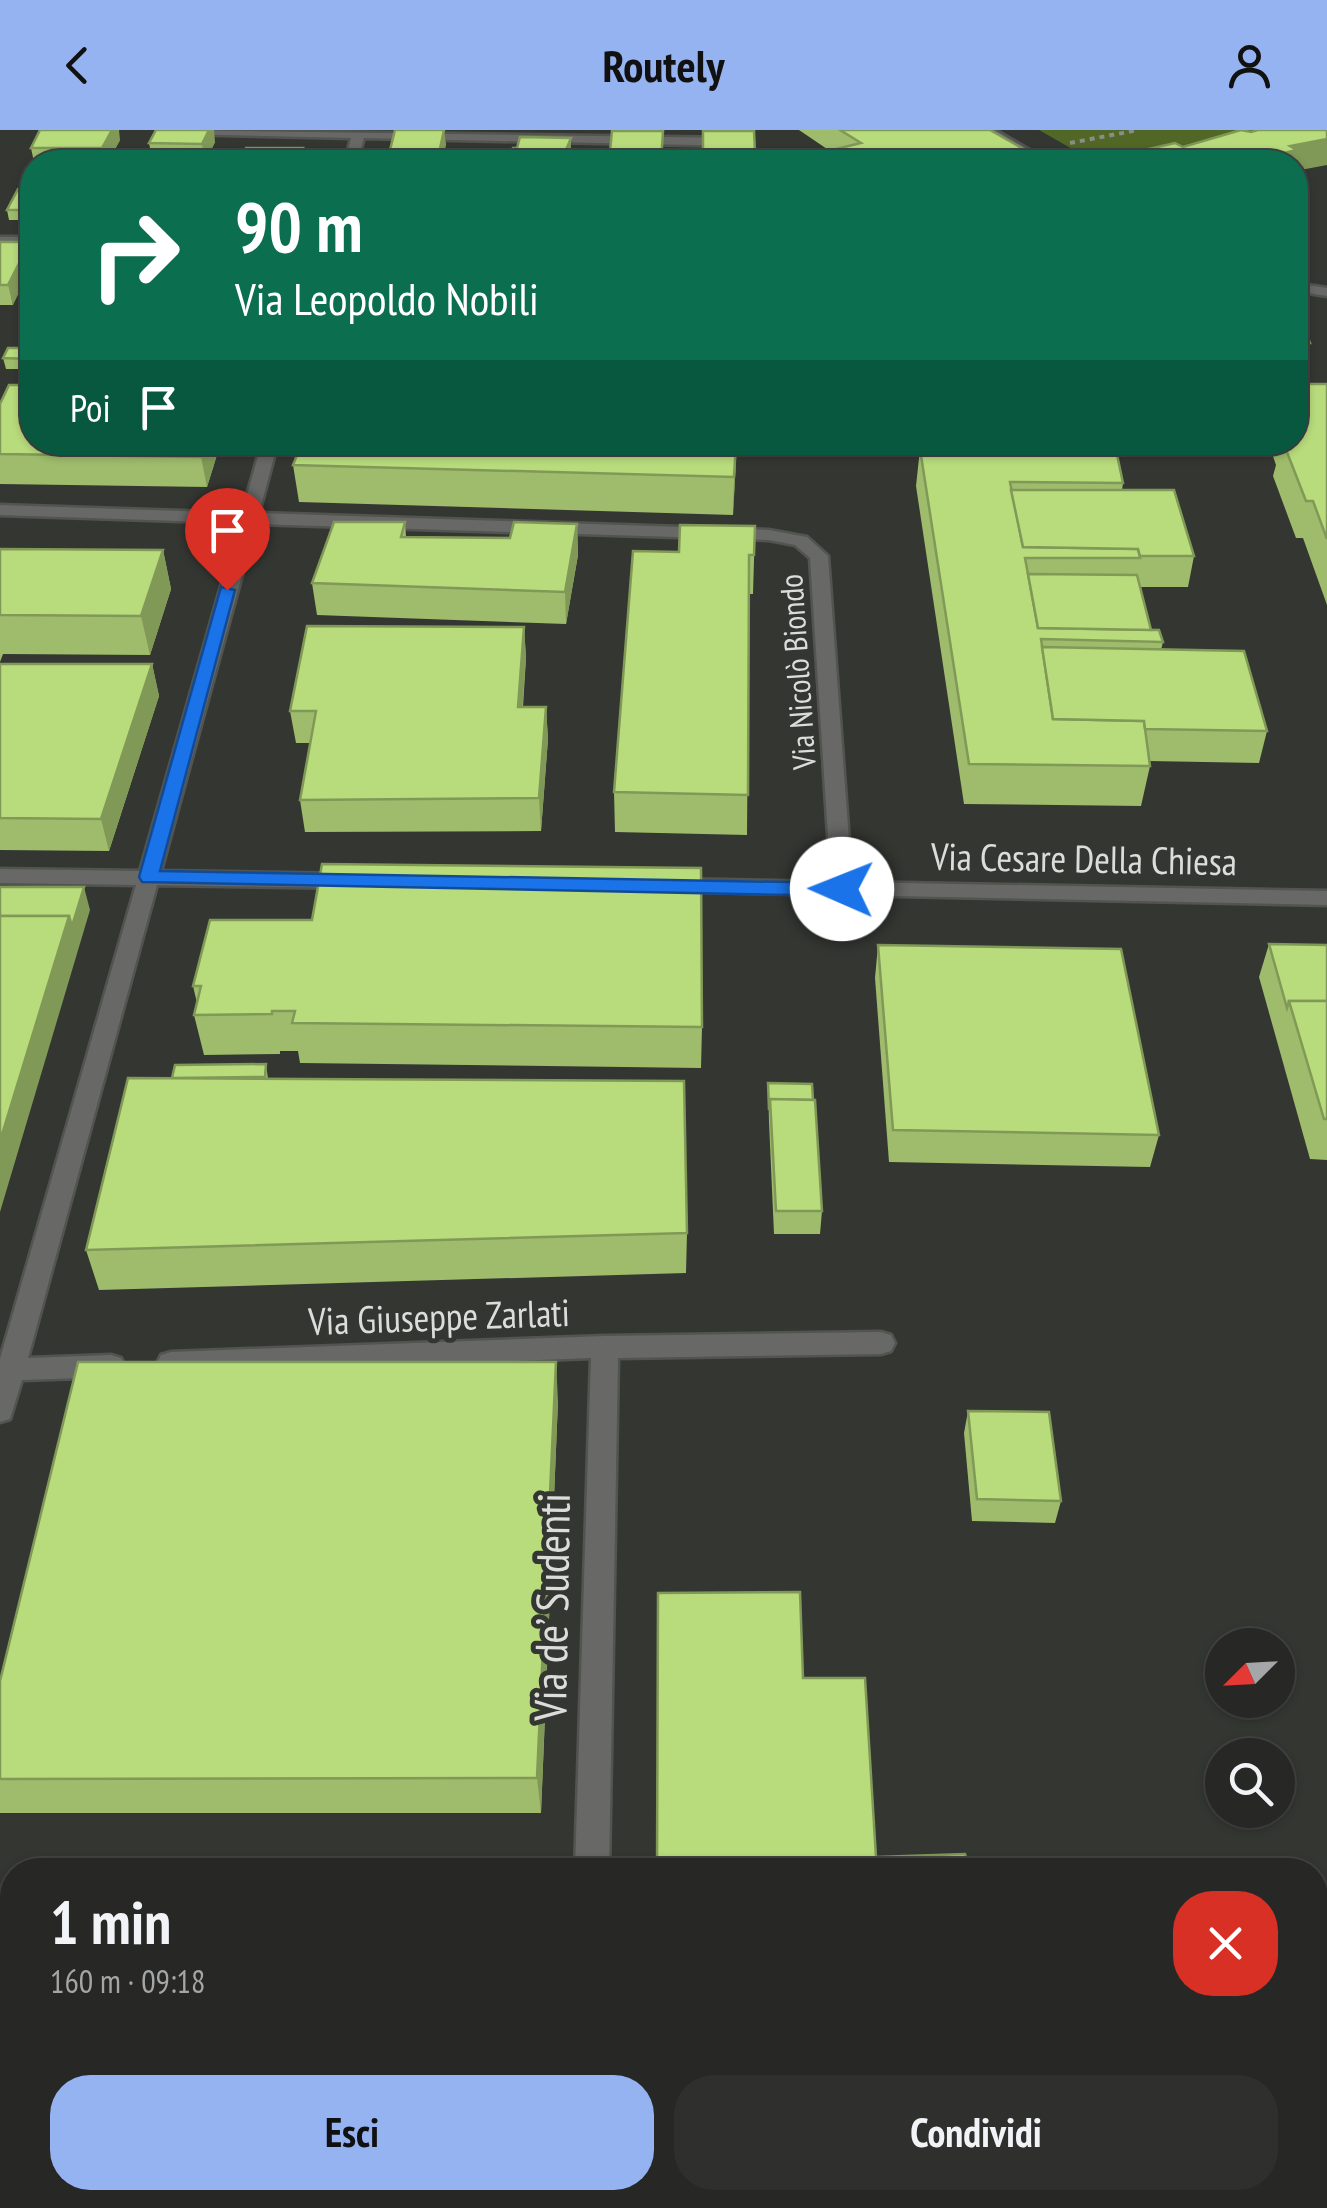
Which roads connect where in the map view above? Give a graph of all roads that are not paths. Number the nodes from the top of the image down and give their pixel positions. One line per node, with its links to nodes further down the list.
1 (178, 130): 3 (street)
2 (986, 130): 5 (street)
3 (358, 132): 4 (street)
4 (751, 142)
5 (1021, 150)
6 (266, 455): 8 (street)
7 (0, 510): 8 (street, Via Nicolò Biondo)
8 (246, 518): 10 (street); 13 (street, Via Nicolò Biondo)
9 (0, 876): 10 (street)
10 (149, 877): 11 (street); 17 (street)
11 (366, 881)
12 (644, 886): 13 (street, Via Cesare Della Chiesa)
13 (842, 889): 14 (street, Via Cesare Della Chiesa)
14 (1327, 898)
15 (880, 1342): 16 (street, Via Giuseppe Zarlati)
16 (605, 1347): 17 (street, Via Giuseppe Zarlati); 19 (street, Via de’ Sudenti)
17 (6, 1370): 18 (street)
18 (0, 1412)
19 (592, 1858)

